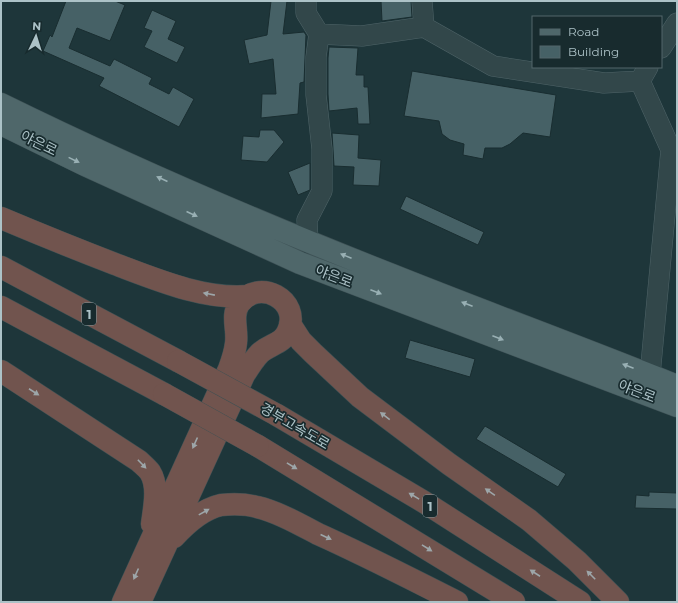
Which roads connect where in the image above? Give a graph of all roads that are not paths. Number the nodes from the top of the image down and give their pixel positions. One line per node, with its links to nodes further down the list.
1 (306, 1): 5 (street)
2 (422, 1): 4 (street)
3 (677, 23): 6 (street)
4 (424, 27): 5 (street); 7 (street)
5 (320, 34): 11 (street)
6 (662, 46)
7 (644, 74): 17 (street)
8 (1, 104): 11 (main road, 야은로, one-way to 8)
9 (1, 124): 19 (main road, 야은로, one-way to 19)
10 (1, 218): 13 (highway, one-way to 10)
11 (308, 241): 17 (main road, 야은로, one-way to 11)
12 (1, 267): 26 (highway, 경부고속도로 / 1, one-way to 12, bridge)
13 (248, 296): 15 (highway); 21 (highway, one-way to 21)
14 (1, 307): 25 (highway, one-way to 25, bridge)
15 (290, 324): 20 (highway); 27 (highway, one-way to 15)
16 (1, 371): 21 (highway, one-way to 21)
17 (650, 375): 18 (main road, 야은로)
18 (677, 386)
19 (677, 406)
20 (165, 547): 23 (highway); 24 (highway, one-way to 24)
21 (145, 554): 22 (highway, one-way to 22)
22 (124, 602)
23 (140, 602)
24 (457, 602)
25 (514, 602)
26 (580, 602)
27 (618, 602)

